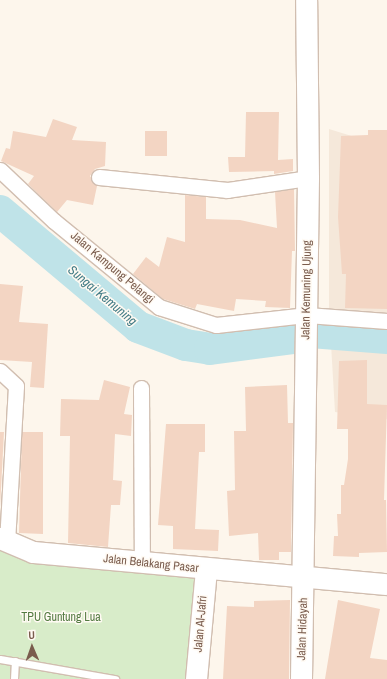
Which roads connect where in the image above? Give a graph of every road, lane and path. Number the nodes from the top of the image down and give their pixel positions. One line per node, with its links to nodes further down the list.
1 (306, 0): 4 (street, Jalan Kemuning Ujung)
2 (0, 170): 5 (street, Jalan Kampung Pelangi)
3 (100, 177): 4 (street)
4 (308, 178): 5 (street, Jalan Kemuning Ujung)
5 (307, 315): 6 (street, Jalan Kampung Pelangi); 12 (street, Jalan Kemuning Ujung)
6 (387, 321)
7 (0, 371): 9 (street)
8 (141, 388): 10 (street)
9 (7, 545): 10 (street, Jalan Belakang Pasar)
10 (142, 562): 11 (street, Jalan Belakang Pasar)
11 (206, 570): 12 (street, Jalan Belakang Pasar); 18 (street, Jalan Al-Jafri)
12 (304, 579): 13 (street, Jalan Belakang Pasar); 19 (street, Jalan Hidayah)
13 (387, 584)
14 (0, 659): 15 (lane)
15 (15, 661): 16 (lane); 17 (lane)
16 (14, 679)
17 (115, 679)
18 (196, 679)
19 (301, 679)

